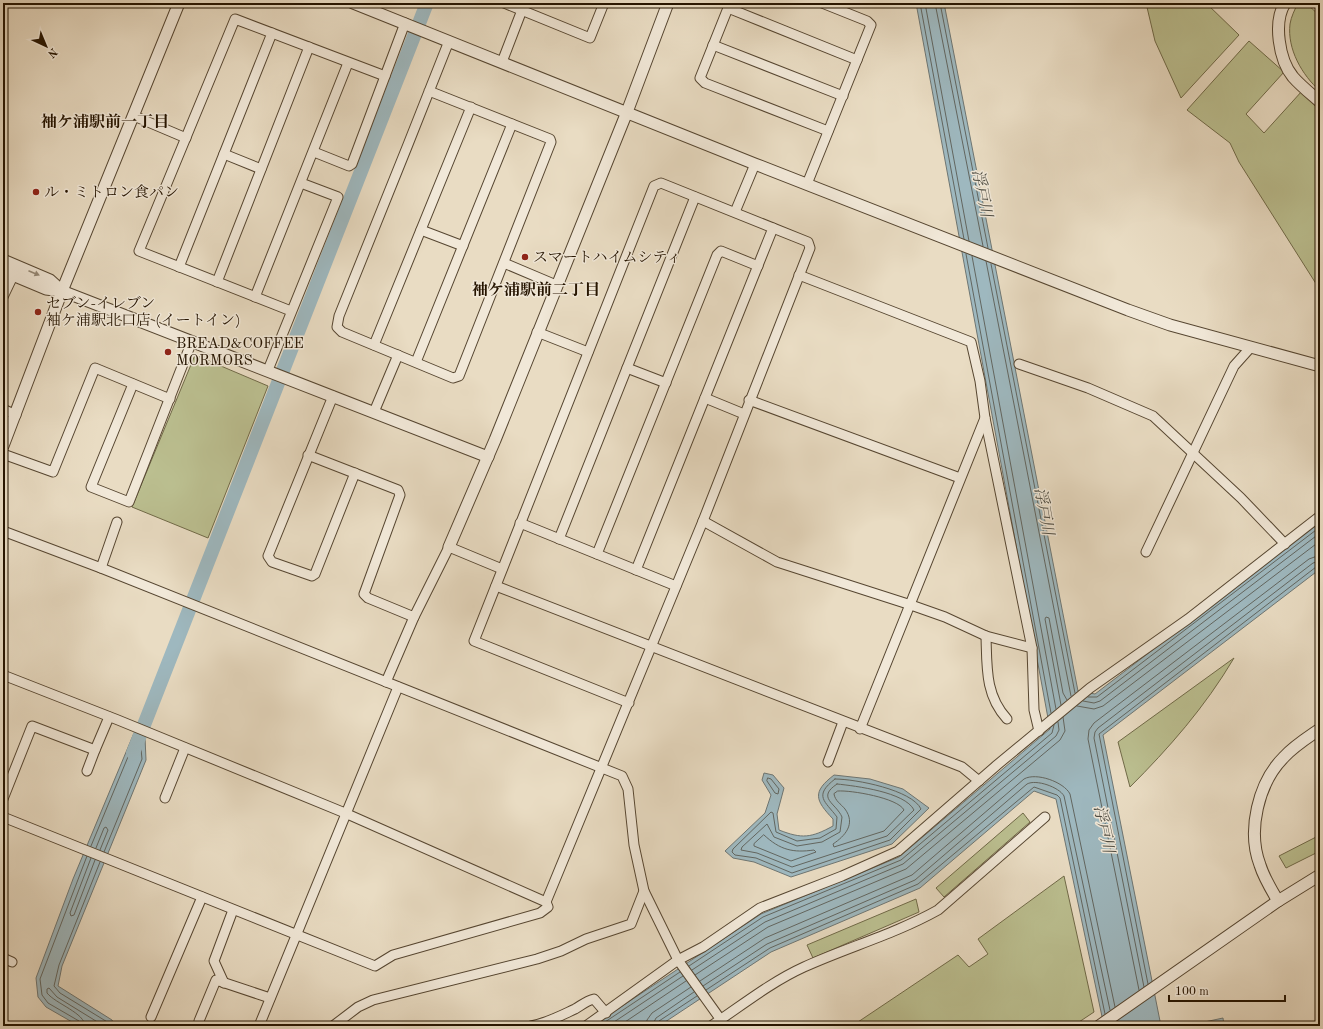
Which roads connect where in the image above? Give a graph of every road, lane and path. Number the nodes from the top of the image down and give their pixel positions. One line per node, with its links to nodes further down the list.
1 (179, 3): 24 (street)
2 (353, 3): 10 (street)
3 (504, 3): 9 (street)
4 (604, 3): 9 (street)
5 (668, 3): 23 (street)
6 (822, 3): 15 (street)
7 (1285, 3): 21 (street)
8 (729, 5): 13 (street); 15 (street)
9 (522, 10): 16 (street)
10 (408, 24): 12 (street); 18 (street)
11 (272, 33): 14 (street); 27 (street); 29 (street)
12 (449, 41): 16 (street); 19 (street)
13 (714, 45): 20 (street); 26 (street)
14 (309, 48): 17 (street); 31 (street)
15 (857, 60): 20 (street)
16 (502, 62): 23 (street)
17 (348, 63): 18 (street); 28 (street)
18 (385, 76): 28 (street)
19 (429, 91): 22 (street); 53 (street)
20 (842, 96): 26 (street)
21 (1320, 102)
22 (471, 107): 25 (street); 37 (street)
23 (627, 112): 30 (street); 46 (street)
24 (134, 116): 27 (street); 47 (street)
25 (512, 124): 38 (street); 40 (street)
26 (828, 131): 33 (street)
27 (186, 138): 42 (street)
28 (314, 152): 32 (street)
29 (224, 154): 31 (street); 42 (street)
30 (755, 164): 33 (street); 35 (street)
31 (261, 169): 45 (street)
32 (301, 182): 49 (street); 50 (street)
33 (807, 184): 54 (street)
34 (695, 196): 35 (street); 55 (street); 60 (street)
35 (735, 212): 36 (street)
36 (773, 228): 41 (street); 44 (street)
37 (421, 230): 38 (street); 53 (street)
38 (462, 246): 57 (street)
39 (3, 260): 47 (street, one-way to 47)
40 (504, 264): 46 (street); 57 (street)
41 (758, 266): 62 (street); 65 (street)
42 (179, 267): 45 (street)
43 (8, 274): 47 (street); 48 (street)
44 (799, 275): 67 (street); 72 (street)
45 (217, 282): 49 (street)
46 (556, 285): 51 (street)
47 (62, 291): 52 (street); 71 (street)
48 (3, 297)
49 (255, 297): 50 (street)
50 (291, 311): 61 (street)
51 (537, 332): 55 (street); 77 (street)
52 (192, 341): 61 (street); 66 (street)
53 (374, 345): 56 (street)
54 (1251, 347): 59 (street); 75 (street)
55 (588, 352): 83 (street)
56 (398, 355): 57 (street); 69 (street)
57 (416, 362)
58 (1019, 364): 75 (street)
59 (1320, 366)
60 (627, 368): 62 (street); 85 (street)
61 (268, 370): 64 (street)
62 (666, 383): 89 (street)
63 (133, 384): 66 (street); 66 (street); 74 (street)
64 (333, 396): 69 (street); 76 (street)
65 (705, 398): 70 (street); 92 (street)
66 (170, 399)
67 (749, 400): 70 (street); 79 (street)
68 (3, 409): 71 (street)
69 (374, 412): 77 (street)
70 (744, 414): 81 (street)
71 (16, 415): 73 (street)
72 (985, 418): 79 (street); 99 (street)
73 (3, 446)
74 (3, 454)
75 (1192, 454): 86 (street); 88 (street)
76 (308, 455): 78 (street); 78 (street)
77 (488, 456): 87 (street)
78 (355, 473): 96 (street)
79 (960, 478): 95 (street)
80 (1320, 516): 86 (street)
81 (703, 521): 94 (street); 95 (street)
82 (117, 522): 90 (street)
83 (520, 523): 85 (street); 91 (street)
84 (3, 531): 90 (street)
85 (559, 539): 89 (street)
86 (1285, 544): 109 (street)
87 (449, 547): 91 (street); 96 (street)
88 (1146, 552)
89 (598, 554): 92 (street)
90 (101, 568): 101 (street)
91 (502, 569): 93 (street)
92 (636, 570): 94 (street)
93 (496, 586): 98 (street); 103 (street)
94 (676, 586): 98 (street)
95 (911, 605): 97 (street); 107 (street)
96 (414, 617): 101 (street)
97 (986, 636): 99 (street); 105 (street)
98 (651, 647): 103 (street); 106 (street)
99 (1032, 648): 109 (street)
100 (3, 675): 104 (street)
101 (386, 682): 102 (street)
102 (398, 687): 113 (street); 118 (street)
103 (629, 703): 113 (street)
104 (109, 716): 110 (street); 111 (street)
105 (1007, 719)
106 (843, 722): 107 (street); 112 (street)
107 (860, 729): 115 (street)
108 (1320, 729): 124 (street)
109 (1039, 731): 115 (street)
110 (185, 748): 116 (street); 118 (street)
111 (95, 750): 114 (street); 117 (street)
112 (828, 762)
113 (603, 768): 122 (street); 125 (street)
114 (86, 771)
115 (979, 781): 129 (street)
116 (165, 798)
117 (3, 799)
118 (345, 813): 125 (street); 127 (street)
119 (3, 817): 123 (street)
120 (1045, 817): 135 (street)
121 (1320, 875): 124 (street)
122 (644, 890): 129 (street); 138 (street)
123 (202, 897): 126 (street); 134 (street)
124 (1278, 901): 142 (street)
125 (546, 902): 127 (street)
126 (233, 910): 127 (street); 131 (street)
127 (297, 934): 132 (street)
128 (3, 958): 130 (street)
129 (678, 960): 133 (street); 135 (street)
130 (12, 962)
131 (224, 983): 132 (street); 136 (street)
132 (270, 998): 137 (street)
133 (606, 1012): 139 (street); 140 (street)
134 (151, 1017)
135 (721, 1020): 141 (street)
136 (199, 1021)
137 (259, 1026)
138 (333, 1026)
139 (531, 1026)
140 (586, 1026)
141 (712, 1026)
142 (1099, 1026)

